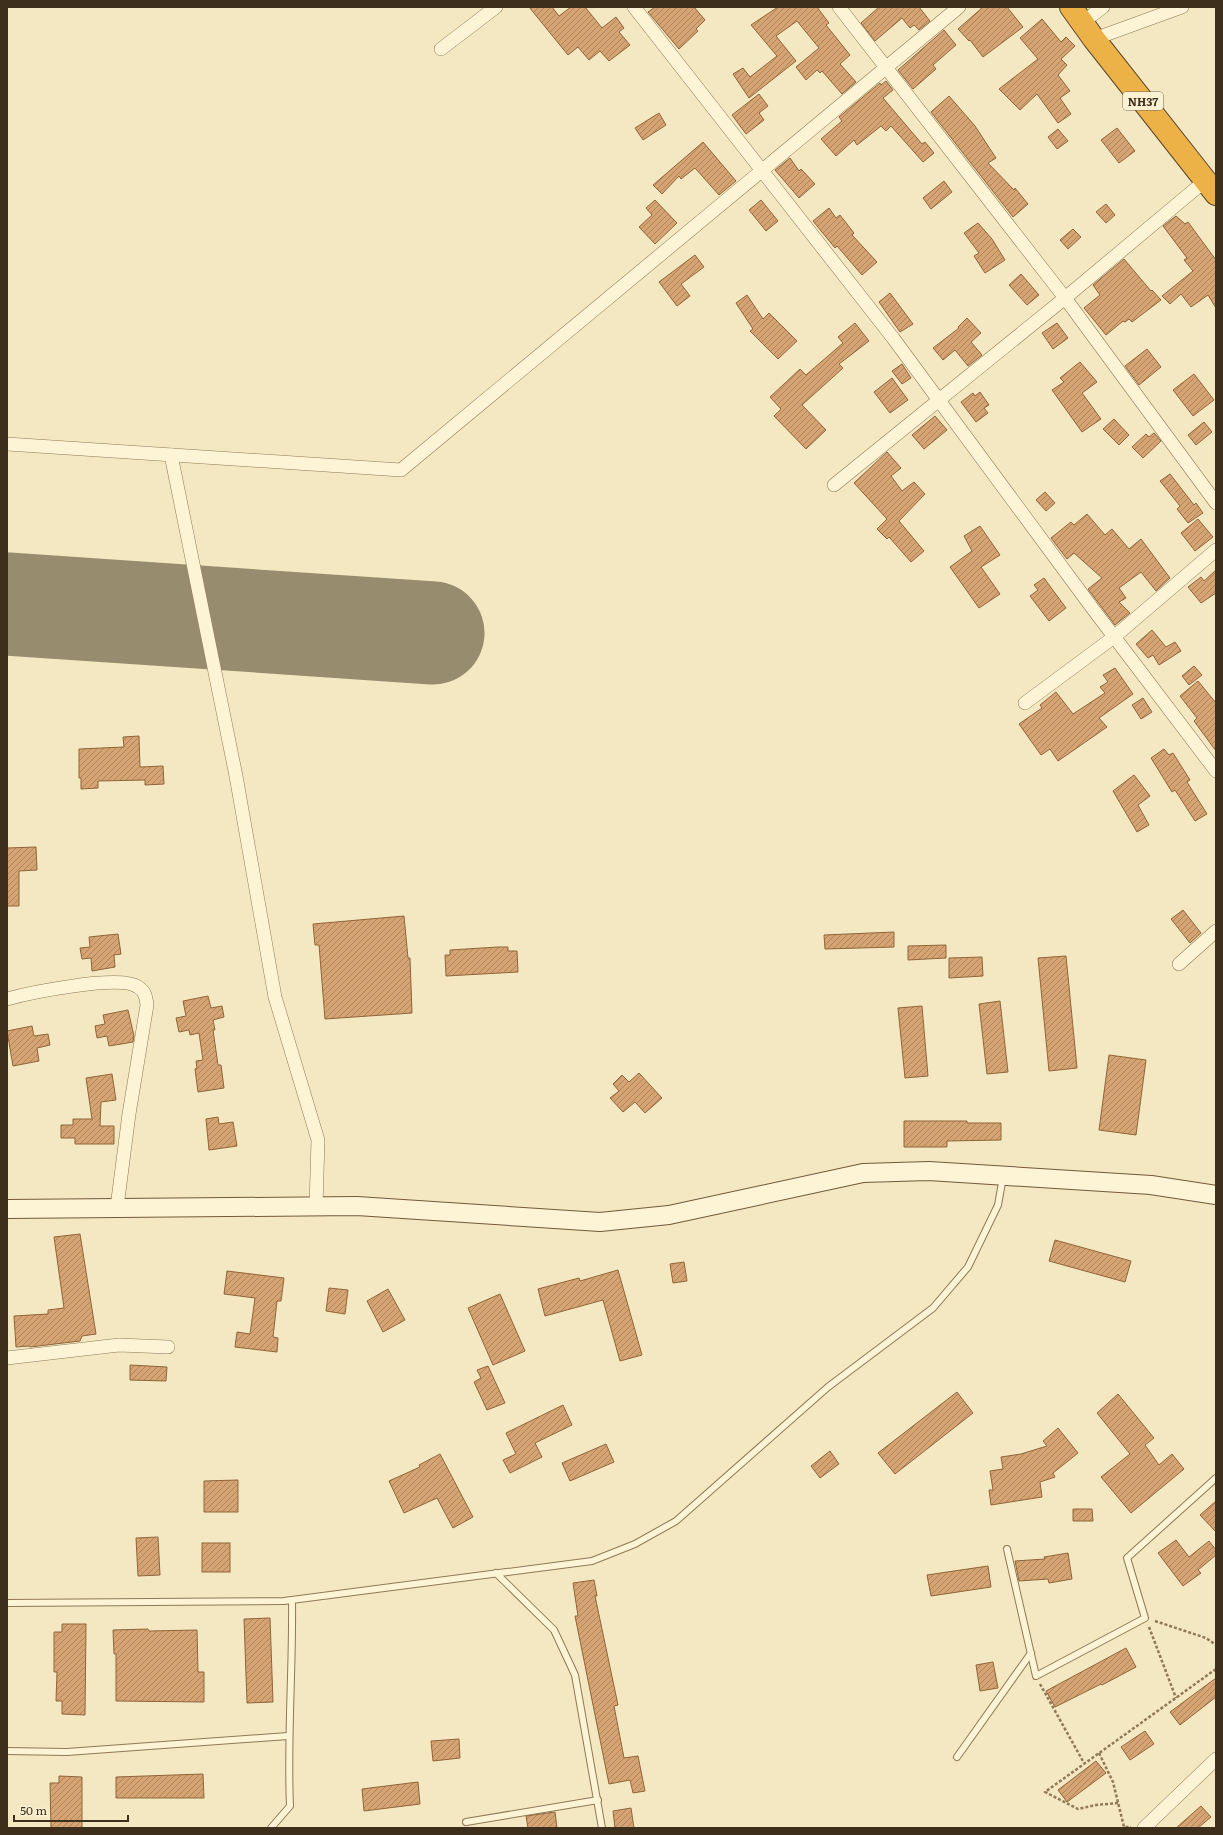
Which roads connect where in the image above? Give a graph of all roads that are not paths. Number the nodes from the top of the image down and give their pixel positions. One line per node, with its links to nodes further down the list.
1 (496, 7): 8 (street)
2 (634, 7): 10 (street)
3 (839, 7): 9 (street)
4 (959, 7): 9 (street)
5 (1103, 7): 7 (street)
6 (1182, 7): 7 (street)
7 (1082, 23): 11 (highway, NH37)
8 (441, 49)
9 (886, 67): 10 (street); 12 (street)
10 (761, 170): 13 (street); 15 (street)
11 (1211, 187): 12 (street)
12 (1065, 298): 13 (street); 17 (street)
13 (939, 400): 16 (street); 19 (street)
14 (7, 444): 15 (street)
15 (171, 455): 27 (street)
16 (834, 485)
17 (1216, 503)
18 (1216, 550): 19 (street)
19 (1114, 637): 20 (street); 21 (street)
20 (1025, 703)
21 (1216, 771)
22 (1216, 931): 23 (street)
23 (1179, 964)
24 (7, 999): 28 (street)
25 (1003, 1176): 26 (street); 27 (street); 34 (lane)
26 (1216, 1195)
27 (316, 1206): 28 (street)
28 (117, 1207): 29 (street)
29 (7, 1209)
30 (168, 1347): 31 (street)
31 (7, 1358)
32 (1216, 1478): 37 (lane)
33 (1007, 1549): 37 (lane)
34 (496, 1573): 35 (lane); 42 (lane)
35 (292, 1600): 36 (lane); 38 (lane)
36 (7, 1603)
37 (1031, 1653): 40 (lane)
38 (288, 1736): 39 (lane); 44 (lane)
39 (7, 1751)
40 (957, 1757)
41 (1216, 1759): 46 (street)
42 (598, 1800): 43 (lane); 45 (lane)
43 (466, 1822)
44 (271, 1828)
45 (602, 1828)
46 (1144, 1828)

